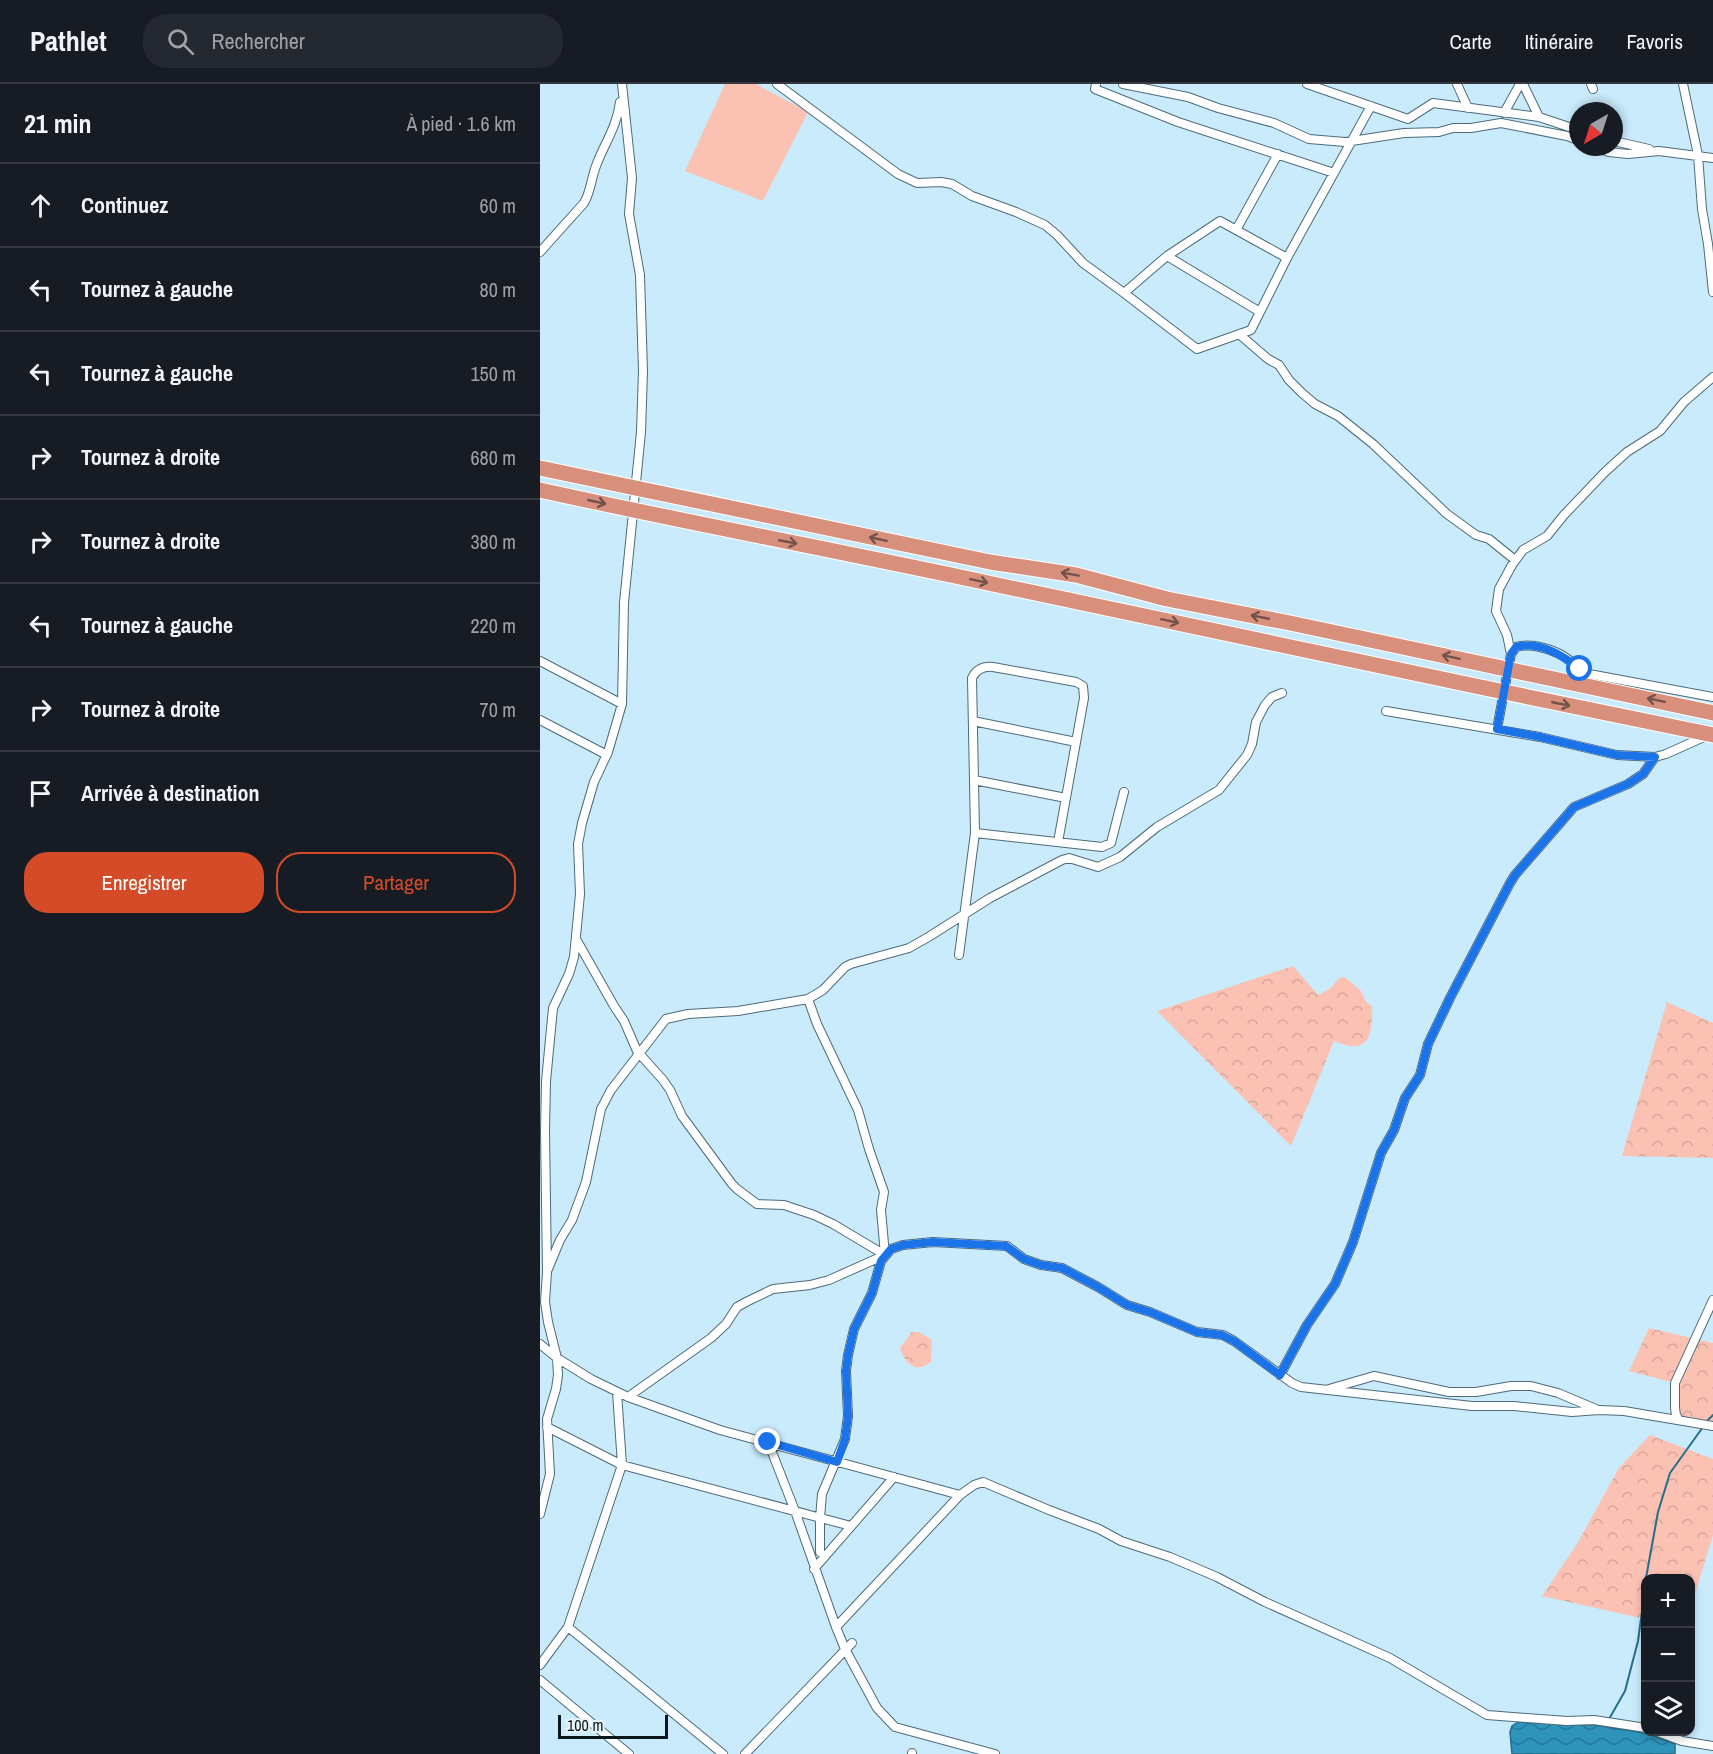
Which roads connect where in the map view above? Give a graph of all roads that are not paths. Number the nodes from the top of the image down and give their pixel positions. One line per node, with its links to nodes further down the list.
1 (777, 84): 28 (street)
2 (1096, 84): 19 (street)
3 (1123, 84): 15 (street)
4 (1309, 84): 9 (street)
5 (1457, 84): 10 (street)
6 (1521, 84): 11 (street); 12 (street)
7 (1683, 84): 20 (street)
8 (622, 89): 24 (street); 33 (street)
9 (1371, 106): 10 (street); 15 (street)
10 (1468, 108): 11 (street)
11 (1504, 113): 12 (street)
12 (1539, 117): 13 (street)
13 (1569, 127)
14 (1569, 137): 15 (street)
15 (1351, 141): 22 (street)
16 (1623, 143): 17 (street)
17 (1659, 151): 18 (street); 20 (street)
18 (1623, 153)
19 (1278, 154): 22 (street); 23 (street)
20 (1698, 155): 21 (street); 27 (street)
21 (1713, 158)
22 (1334, 173): 26 (street)
23 (1236, 230): 25 (street); 26 (street)
24 (540, 252)
25 (1167, 256): 28 (street); 29 (street)
26 (1287, 258): 29 (street)
27 (1713, 292)
28 (1125, 293): 30 (street)
29 (1260, 312): 30 (street)
30 (1239, 334): 36 (street)
31 (1713, 377): 36 (street)
32 (540, 468): 33 (highway)
33 (635, 489): 35 (street); 38 (highway, one-way to 33)
34 (540, 490): 35 (highway, one-way to 35)
35 (633, 511): 40 (highway, one-way to 40); 42 (street)
36 (1515, 560): 38 (street)
37 (540, 661): 42 (street)
38 (1510, 661): 40 (street); 41 (street); 44 (highway, one-way to 38)
39 (1282, 693): 57 (street)
40 (1504, 693): 47 (street); 48 (highway, one-way to 48)
41 (1713, 697)
42 (622, 704): 50 (street)
43 (1386, 711): 47 (street)
44 (1713, 713)
45 (540, 720): 50 (street)
46 (973, 721): 49 (street); 49 (street); 52 (street)
47 (1497, 729): 51 (street)
48 (1711, 734): 51 (street)
49 (1076, 742): 54 (street)
50 (607, 754): 58 (street)
51 (1655, 757): 67 (street)
52 (974, 780): 54 (street); 55 (street)
53 (1124, 792): 56 (street)
54 (1066, 798): 56 (street)
55 (975, 833): 56 (street); 57 (street)
56 (1058, 842)
57 (964, 913): 59 (street); 60 (street)
58 (576, 938): 61 (street); 63 (street)
59 (959, 955)
60 (808, 999): 61 (street); 62 (street)
61 (639, 1055): 62 (street); 63 (street)
62 (885, 1255): 67 (street); 70 (street); 76 (street)
63 (547, 1272): 66 (street)
64 (1713, 1300): 72 (street)
65 (540, 1344): 66 (street)
66 (557, 1358): 69 (street); 74 (street)
67 (1280, 1375): 68 (street)
68 (1323, 1390): 71 (street); 71 (street)
69 (617, 1392): 70 (street); 77 (street)
70 (628, 1397): 75 (street)
71 (1599, 1410): 72 (street)
72 (1679, 1420): 73 (street)
73 (1713, 1426)
74 (547, 1427): 77 (street); 81 (street)
75 (768, 1442): 76 (street); 80 (street)
76 (837, 1462): 78 (street); 82 (street)
77 (622, 1466): 80 (street); 86 (street)
78 (894, 1477): 79 (street); 83 (street)
79 (960, 1495): 87 (street); 91 (street)
80 (795, 1511): 82 (street); 85 (street)
81 (540, 1514)
82 (820, 1518): 83 (street); 84 (street)
83 (851, 1526): 85 (street)
84 (820, 1552)
85 (814, 1569): 87 (street)
86 (568, 1627): 89 (street); 95 (street)
87 (836, 1627): 88 (street)
88 (849, 1646): 96 (street); 97 (street)
89 (540, 1665)
90 (540, 1680): 94 (street)
91 (1641, 1727)
92 (1670, 1736): 93 (street)
93 (1713, 1746)
94 (628, 1754)
95 (723, 1754)
96 (746, 1754)
97 (995, 1754)

